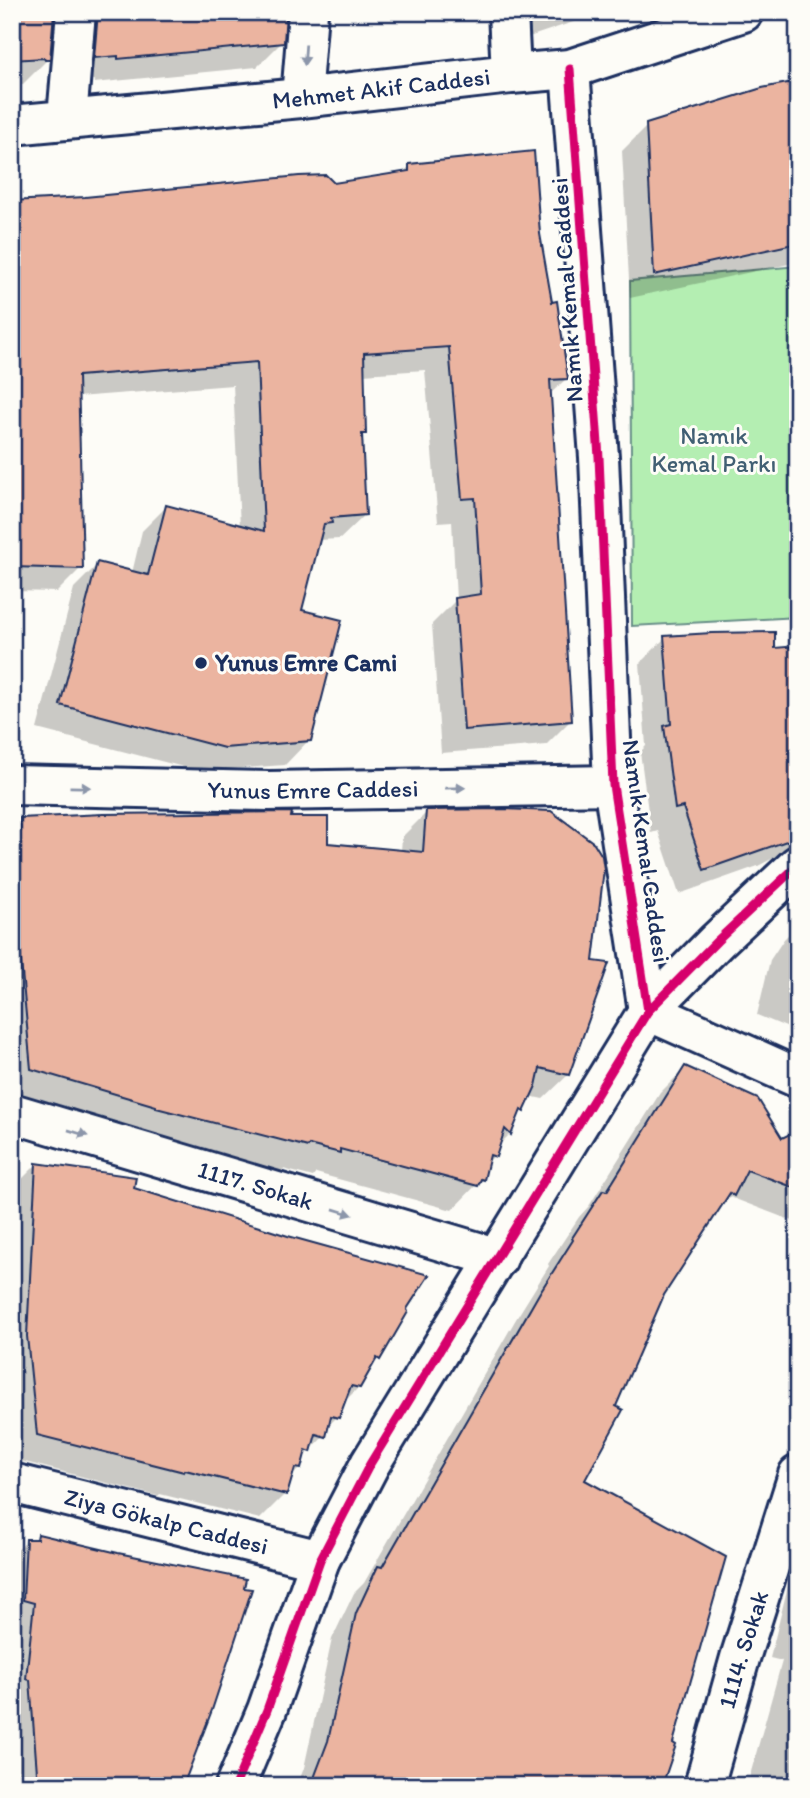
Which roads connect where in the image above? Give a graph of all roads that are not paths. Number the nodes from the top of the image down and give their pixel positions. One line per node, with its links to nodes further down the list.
1 (76, 12): 8 (street)
2 (308, 12): 7 (street, one-way to 7)
3 (508, 12): 6 (street)
4 (743, 12): 5 (street, Mehmet Akif Caddesi)
5 (570, 69): 6 (street, Mehmet Akif Caddesi); 11 (street, Namık Kemal Caddesi)
6 (511, 74): 7 (street, Mehmet Akif Caddesi)
7 (301, 98): 8 (street, Mehmet Akif Caddesi)
8 (67, 118): 9 (street, Mehmet Akif Caddesi)
9 (12, 125)
10 (12, 785): 11 (street, Yunus Emre Caddesi, one-way to 11)
11 (613, 785): 13 (street, Namık Kemal Caddesi)
12 (791, 878): 13 (street)
13 (648, 1011): 14 (street); 16 (street)
14 (798, 1078)
15 (12, 1113): 16 (street, 1117. Sokak, one-way to 16)
16 (498, 1258): 19 (street)
17 (798, 1475): 21 (street, 1114. Sokak)
18 (12, 1483): 19 (street, Ziya Gökalp Caddesi)
19 (320, 1560): 20 (street)
20 (235, 1786)
21 (704, 1786)

